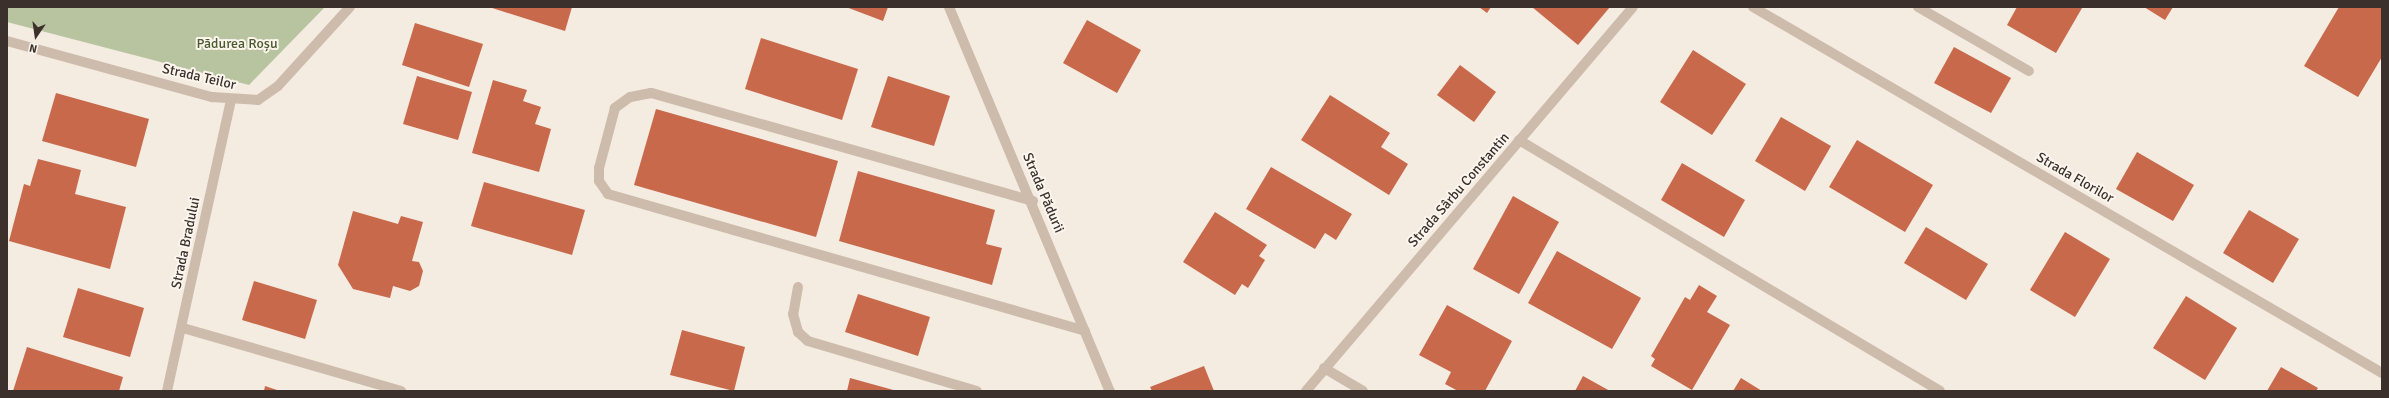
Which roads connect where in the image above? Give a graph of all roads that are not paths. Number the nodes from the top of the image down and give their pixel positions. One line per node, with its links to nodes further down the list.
1 (350, 7): 8 (street, Strada Teilor)
2 (949, 7): 10 (street, Strada Pădurii)
3 (1634, 7): 9 (street, Strada Sârbu Constantin)
4 (1753, 7): 15 (street, Strada Florilor)
5 (1918, 7): 7 (street)
6 (7, 41): 8 (street, Strada Teilor)
7 (2029, 71)
8 (231, 100): 12 (street, Strada Bradului)
9 (1520, 140): 14 (street, Strada Sârbu Constantin); 22 (street)
10 (1033, 201): 13 (street, Strada Pădurii); 13 (street)
11 (798, 287): 18 (street)
12 (183, 328): 16 (street, Strada Bradului); 17 (street)
13 (1085, 331): 19 (street, Strada Pădurii)
14 (1324, 368): 20 (street, Strada Sârbu Constantin); 21 (street)
15 (2382, 373)
16 (167, 391)
17 (401, 391)
18 (977, 391)
19 (1110, 391)
20 (1306, 391)
21 (1363, 391)
22 (1940, 391)

